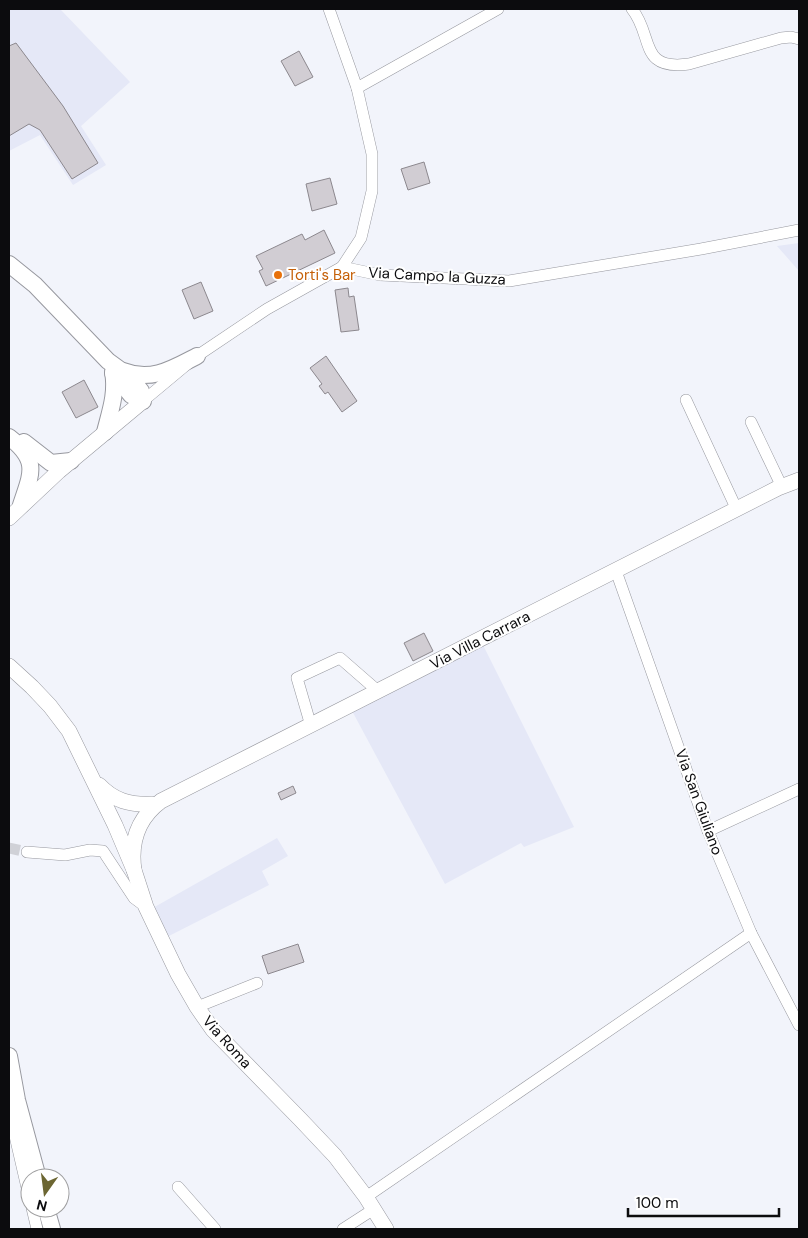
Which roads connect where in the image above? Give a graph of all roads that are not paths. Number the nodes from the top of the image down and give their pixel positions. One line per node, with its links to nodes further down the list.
1 (329, 9): 5 (street, Via Campo la Guzza)
2 (498, 9): 5 (street)
3 (632, 9): 4 (street)
4 (799, 39)
5 (357, 88): 8 (street, Via Campo la Guzza)
6 (799, 230): 8 (street, Via Campo la Guzza)
7 (9, 264): 10 (highway)
8 (342, 267): 11 (street)
9 (9, 272): 10 (highway)
10 (35, 285): 12 (highway)
11 (197, 356): 12 (highway); 14 (street)
12 (115, 368): 14 (highway); 16 (highway)
13 (686, 400): 22 (street)
14 (143, 401): 16 (main road)
15 (751, 422): 20 (street)
16 (105, 432): 18 (main road)
17 (9, 435): 18 (highway); 21 (highway)
18 (71, 461): 21 (main road)
19 (799, 480): 20 (main road, Via Villa Carrara)
20 (782, 487): 22 (main road, Via Villa Carrara)
21 (22, 505): 23 (main road)
22 (736, 510): 24 (main road, Via Villa Carrara)
23 (9, 518)
24 (616, 571): 26 (main road, Via Villa Carrara); 32 (street, Via San Giuliano)
25 (9, 666): 28 (main road, Via Roma)
26 (379, 692): 27 (main road, Via Villa Carrara); 27 (street)
27 (312, 726): 30 (main road, Via Villa Carrara)
28 (94, 781): 30 (main road); 31 (main road, Via Roma)
29 (799, 789): 32 (street)
30 (153, 807): 31 (main road, Via Villa Carrara); 34 (main road)
31 (115, 825): 34 (main road, Via Roma)
32 (708, 831): 36 (street, Via San Giuliano)
33 (27, 852): 35 (street)
34 (134, 870): 35 (main road, Via Roma)
35 (146, 907): 38 (main road, Via Roma)
36 (751, 933): 39 (street, Via San Giuliano); 45 (street)
37 (257, 983): 38 (street)
38 (196, 1007): 45 (main road, Via Roma)
39 (799, 1025)
40 (9, 1056): 43 (highway)
41 (9, 1110): 42 (street)
42 (22, 1168)
43 (35, 1168)
44 (178, 1187): 46 (street)
45 (370, 1203): 47 (street); 48 (main road, Via Roma)
46 (215, 1229)
47 (343, 1229)
48 (386, 1229)

